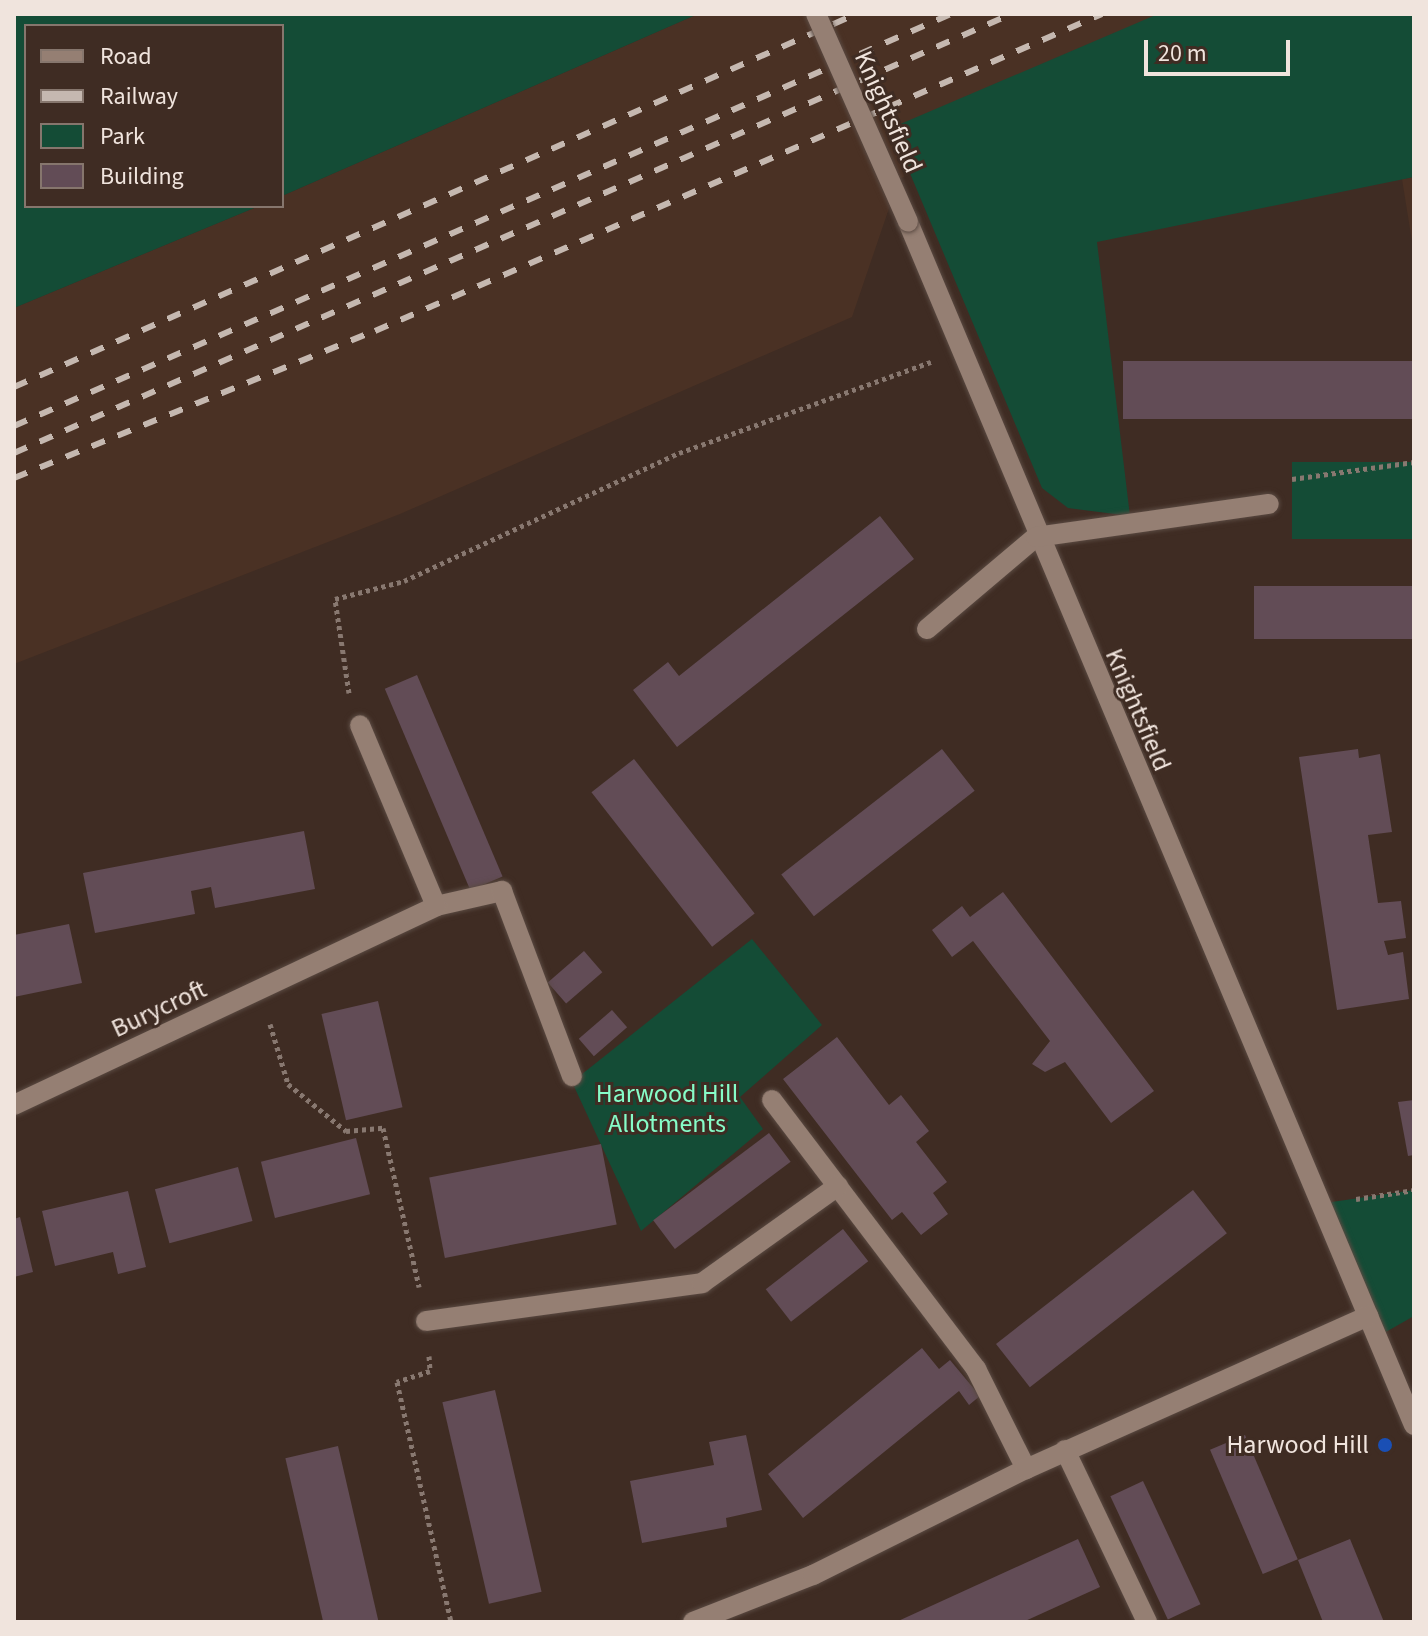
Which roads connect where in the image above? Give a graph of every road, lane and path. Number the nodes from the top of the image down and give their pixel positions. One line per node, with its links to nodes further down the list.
1 (816, 14): 2 (street, Knightsfield, bridge)
2 (958, 351): 5 (street, Knightsfield); 7 (path)
3 (1414, 462): 4 (path)
4 (1269, 504): 5 (street)
5 (1036, 537): 6 (street); 15 (street, Knightsfield)
6 (927, 629)
7 (360, 725): 8 (street)
8 (436, 906): 9 (street, Burycroft); 10 (street, Burycroft)
9 (259, 991): 12 (street, Burycroft); 17 (path)
10 (572, 1076)
11 (772, 1100): 13 (street)
12 (14, 1105)
13 (838, 1186): 17 (street); 20 (street)
14 (1414, 1190): 15 (path)
15 (1318, 1204): 16 (street, Knightsfield)
16 (1368, 1316): 18 (street, Knightsfield); 19 (street)
17 (426, 1321): 21 (path)
18 (1414, 1425)
19 (1065, 1450): 20 (street); 23 (street)
20 (1026, 1469): 22 (street)
21 (451, 1622)
22 (693, 1622)
23 (1147, 1622)

